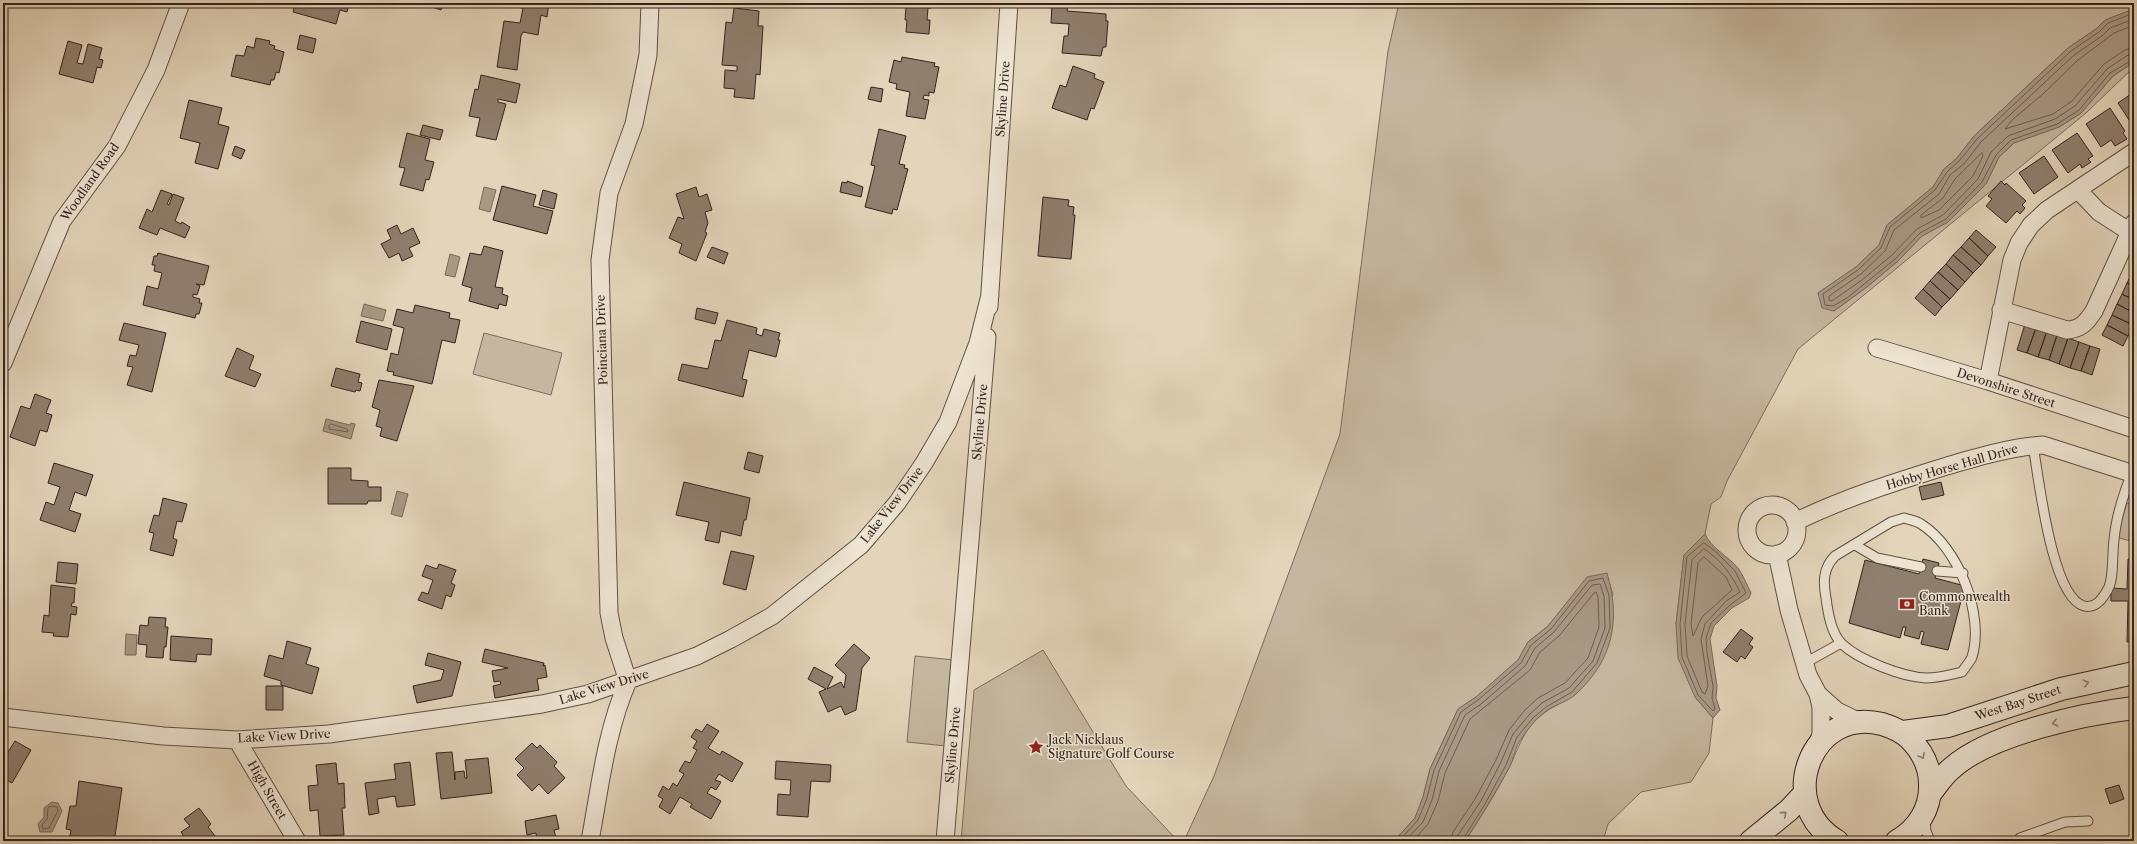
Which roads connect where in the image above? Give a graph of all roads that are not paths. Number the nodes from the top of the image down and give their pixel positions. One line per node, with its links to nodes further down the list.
1 (181, 3): 10 (street, Woodland Road)
2 (650, 3): 24 (street, Poinciana Drive)
3 (1009, 3): 7 (street, Skyline Drive)
4 (2134, 152): 5 (street)
5 (2078, 190): 6 (street); 8 (street)
6 (2132, 227): 8 (street)
7 (990, 295): 24 (street, Lake View Drive); 37 (street, Skyline Drive)
8 (2001, 310): 11 (street)
9 (1877, 348): 11 (street, Devonshire Street)
10 (3, 363)
11 (1988, 381): 12 (street, Devonshire Street)
12 (2134, 429)
13 (2033, 446): 14 (street, Hobby Horse Hall Drive); 14 (lane); 15 (street, Hobby Horse Hall Drive)
14 (2133, 474)
15 (1795, 522): 17 (street); 17 (street)
16 (1855, 545): 18 (lane); 20 (lane); 21 (lane)
17 (1778, 554): 22 (street)
18 (1921, 567)
19 (1937, 571): 20 (lane)
20 (1963, 574): 21 (lane)
21 (1841, 643): 22 (lane)
22 (1805, 663): 25 (street)
23 (2134, 673): 29 (main road, West Bay Street, one-way to 23)
24 (628, 681): 30 (street, Lake View Drive); 36 (street)
25 (1818, 694): 28 (street); 31 (street)
26 (2134, 708): 33 (main road, one-way to 33)
27 (3, 717): 30 (street, Lake View Drive)
28 (1860, 722): 29 (main road); 31 (main road)
29 (1903, 732): 33 (main road, one-way to 33)
30 (237, 740): 35 (street, High Street)
31 (1818, 745): 32 (main road)
32 (1805, 793): 38 (main road, one-way to 32); 39 (main road)
33 (1927, 802): 40 (main road); 41 (lane)
34 (2088, 821): 42 (lane)
35 (297, 841)
36 (590, 841)
37 (945, 841)
38 (1751, 841)
39 (1837, 841)
40 (1897, 841)
41 (1930, 841)
42 (2018, 841)

